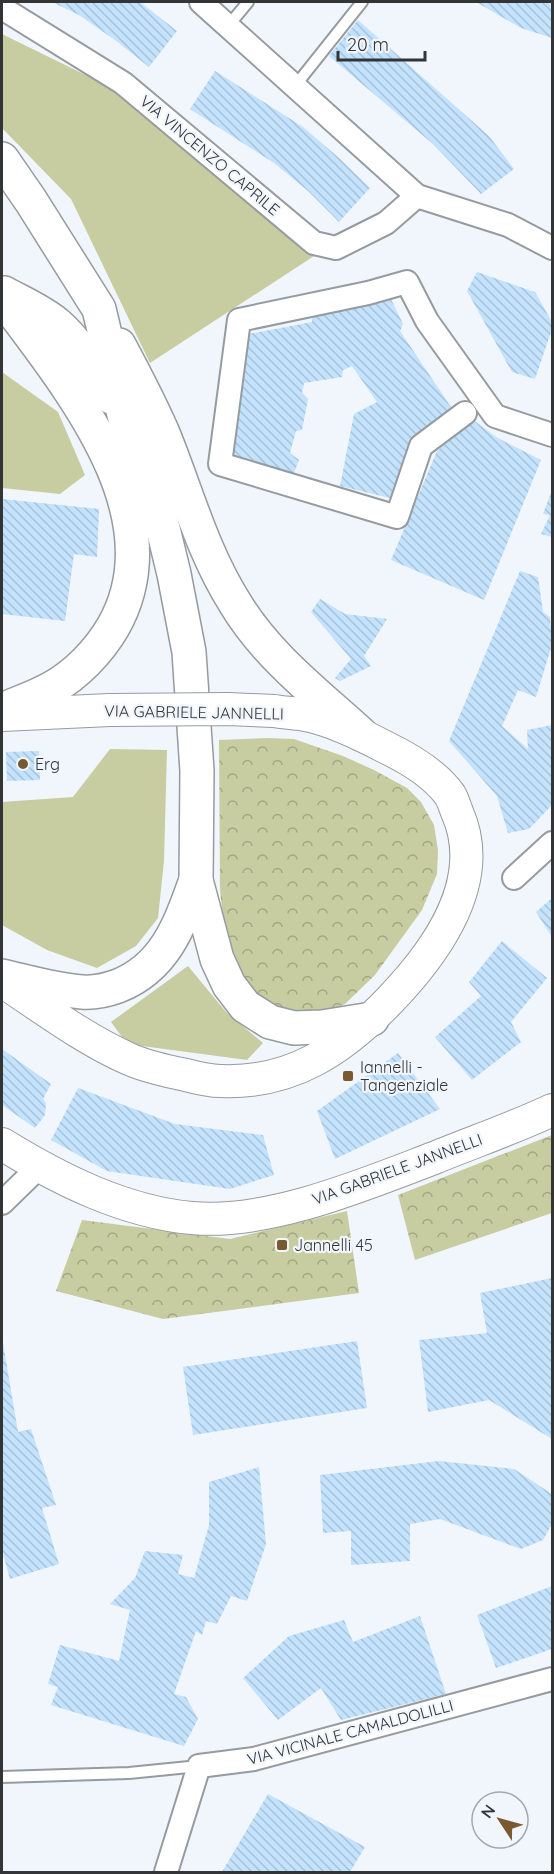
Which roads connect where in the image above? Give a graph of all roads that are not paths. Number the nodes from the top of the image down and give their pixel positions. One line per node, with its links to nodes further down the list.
1 (201, 2): 5 (street)
2 (248, 2): 5 (lane)
3 (362, 2): 6 (lane)
4 (2, 8): 8 (street, VIA VINCENZO CAPRILE)
5 (228, 26): 6 (street)
6 (296, 86): 8 (street)
7 (2, 159): 12 (highway)
8 (417, 196): 9 (street)
9 (552, 248)
10 (2, 292): 14 (highway)
11 (2, 297): 16 (highway)
12 (99, 309): 14 (highway); 18 (highway)
13 (465, 414): 15 (street)
14 (125, 419): 21 (highway)
15 (552, 435)
16 (2, 710)
17 (2, 715): 18 (main road, VIA GABRIELE JANNELLI, bridge)
18 (361, 734): 24 (main road, VIA GABRIELE JANNELLI)
19 (552, 843): 20 (street)
20 (514, 878)
21 (196, 880): 22 (highway); 24 (highway)
22 (2, 976)
23 (2, 981): 24 (main road, VIA GABRIELE JANNELLI)
24 (372, 1019)
25 (552, 1110): 27 (main road, VIA GABRIELE JANNELLI)
26 (2, 1144): 27 (main road, VIA GABRIELE JANNELLI)
27 (39, 1167): 28 (street)
28 (2, 1203)
29 (552, 1679): 30 (street, VIA VICINALE CAMALDOLILLI)
30 (199, 1766): 31 (lane, VIA VICINALE CAMALDOLILLI); 32 (street)
31 (2, 1777)
32 (169, 1871)

